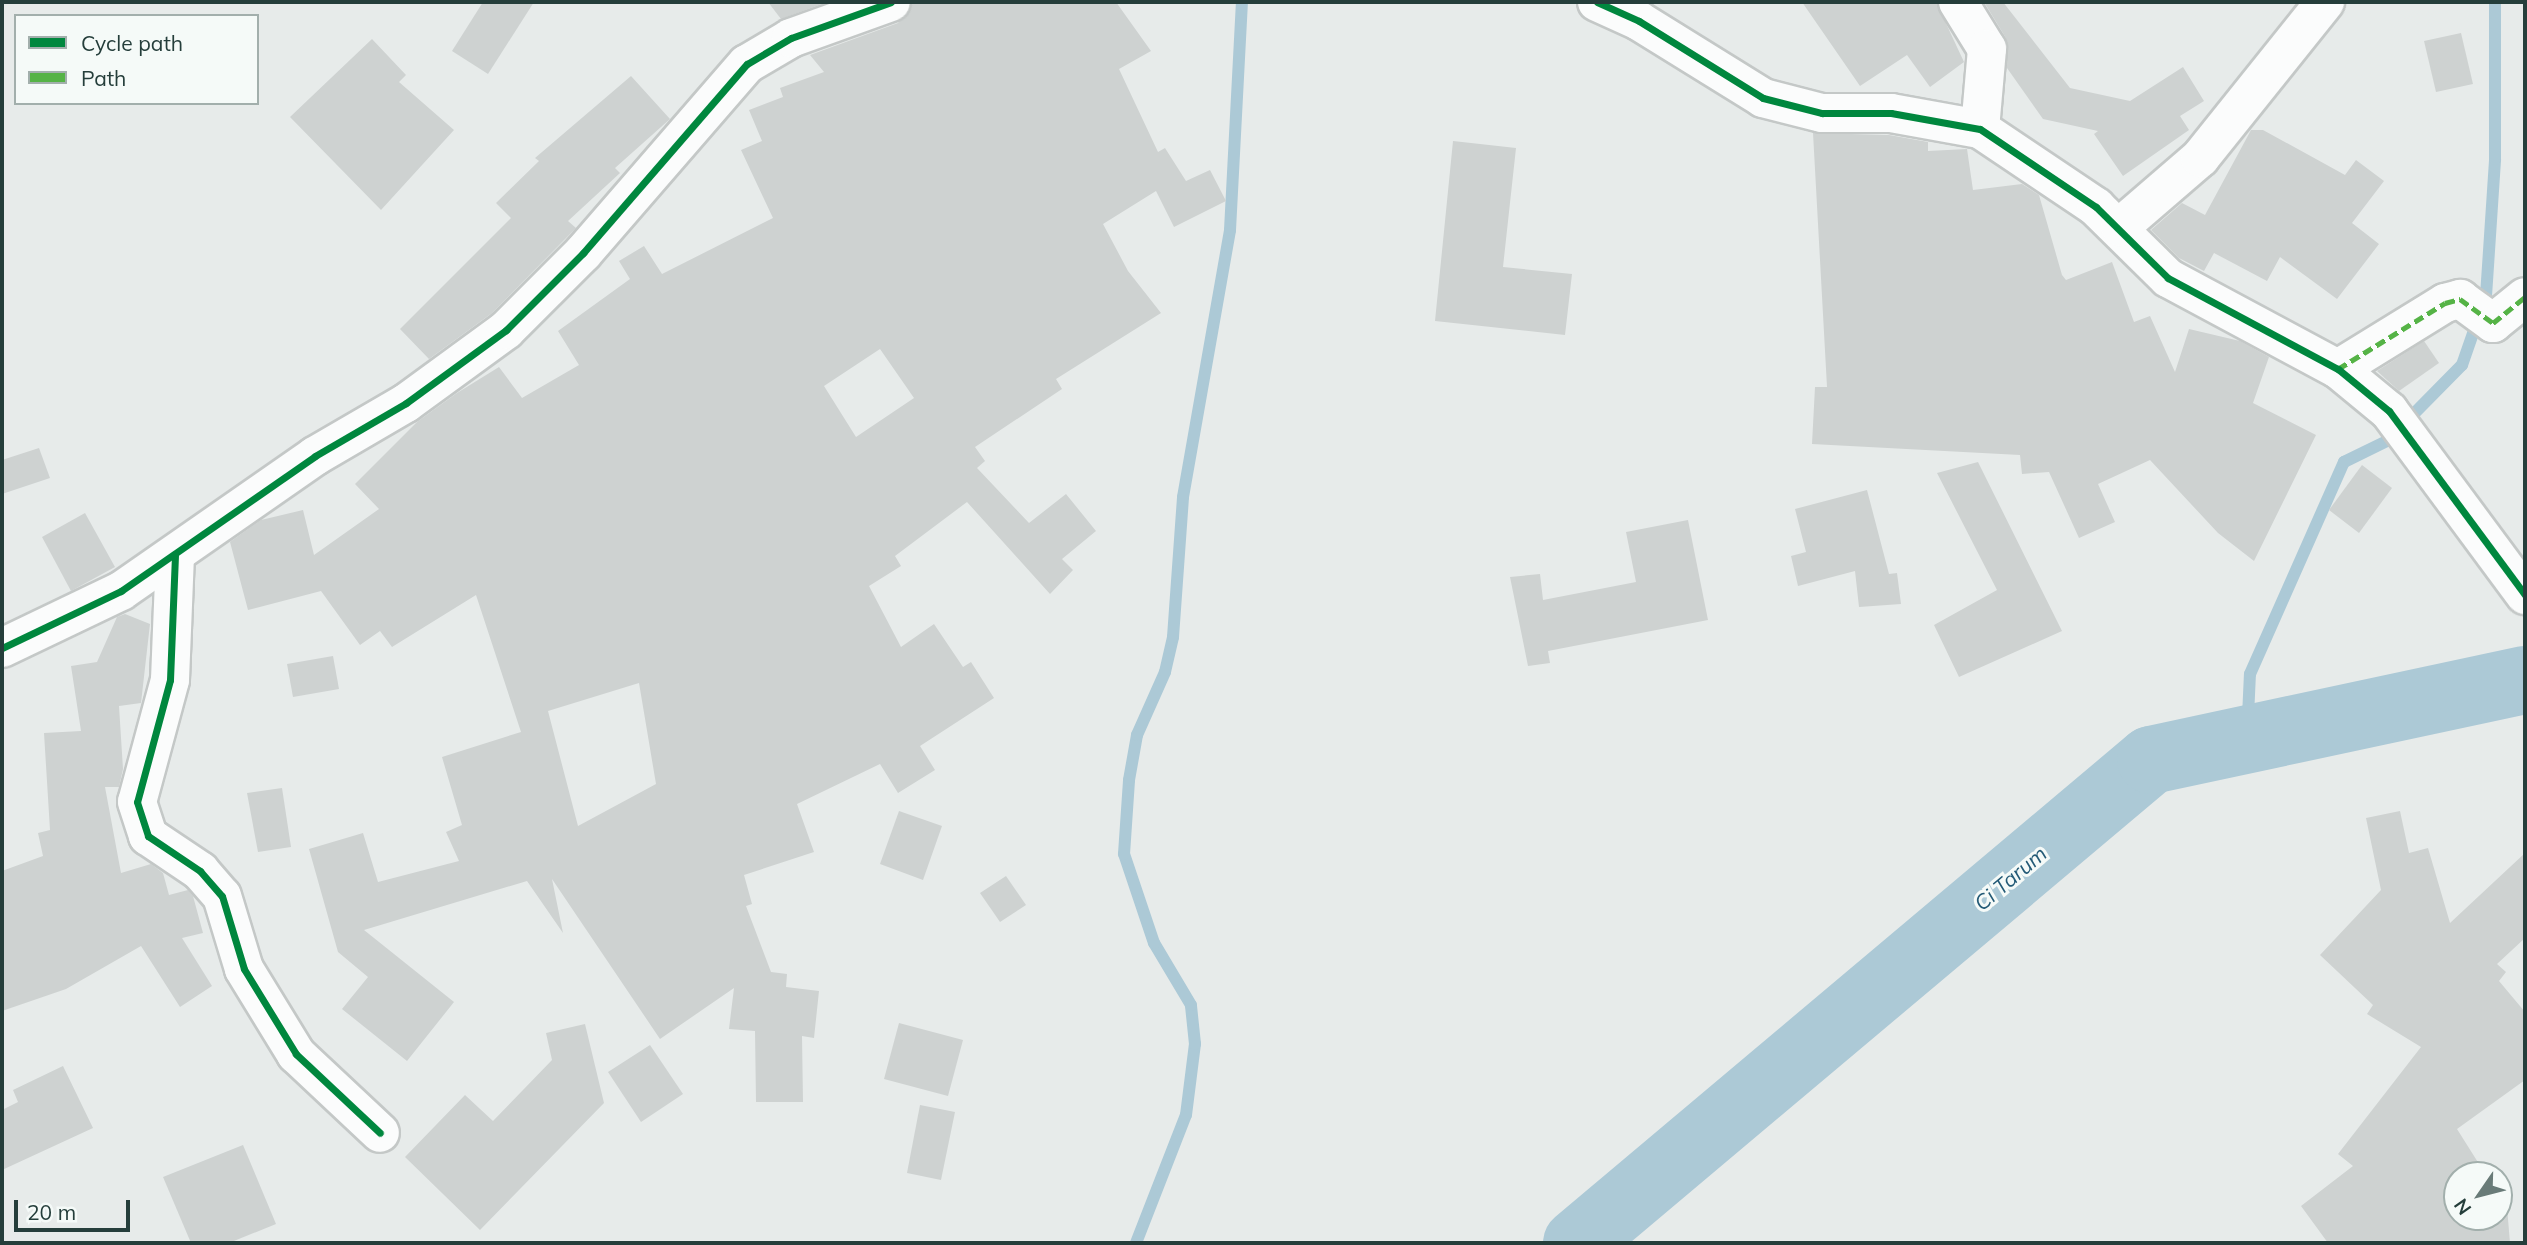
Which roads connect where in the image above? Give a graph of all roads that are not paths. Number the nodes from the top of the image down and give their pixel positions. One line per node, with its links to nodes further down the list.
1 (891, 2): 9 (street)
2 (1597, 2): 5 (street)
3 (1958, 2): 5 (street)
4 (2325, 2): 6 (street)
5 (1980, 129): 6 (street)
6 (2120, 227): 8 (street)
7 (2525, 297): 8 (street)
8 (2338, 369): 10 (street)
9 (175, 555): 11 (street); 12 (street)
10 (2525, 595)
11 (2, 649)
12 (380, 1133)

